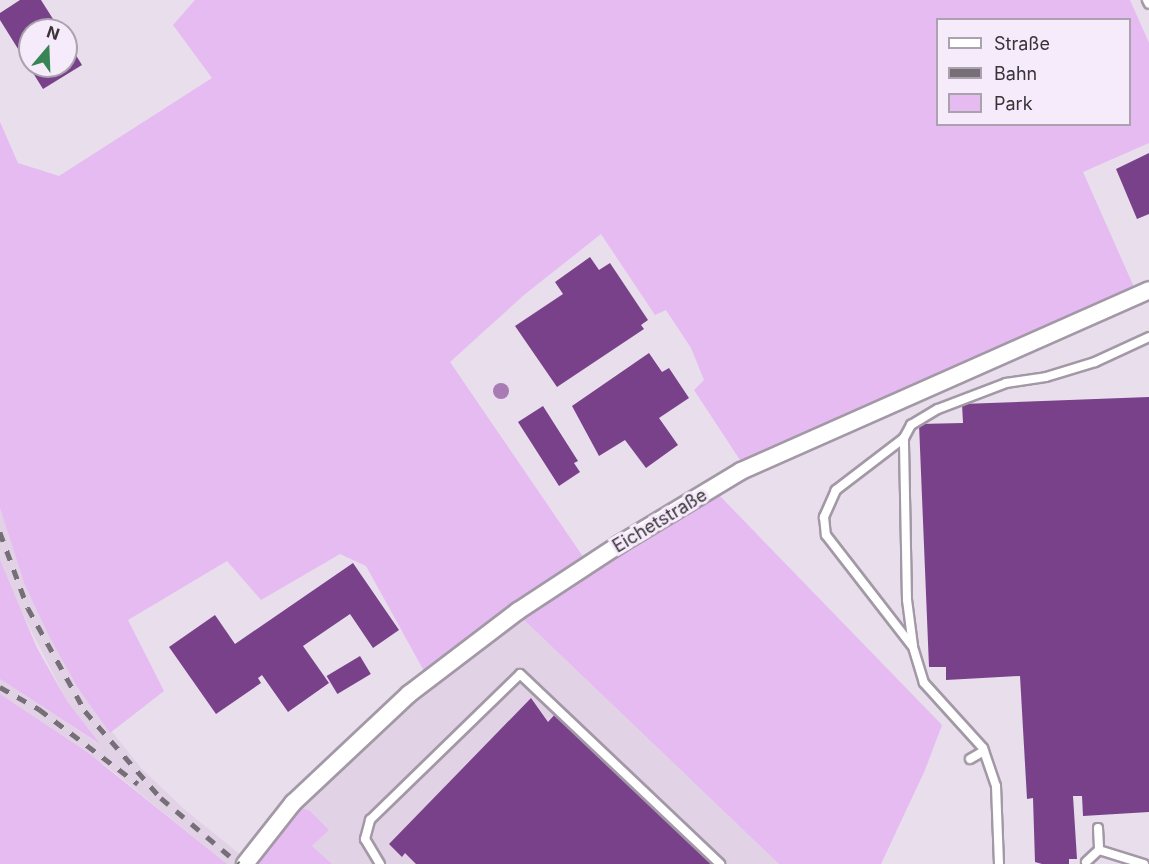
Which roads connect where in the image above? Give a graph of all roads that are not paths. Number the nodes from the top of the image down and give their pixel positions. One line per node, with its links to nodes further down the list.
1 (1147, 0): 2 (lane)
2 (1149, 4)
3 (1149, 290): 12 (street, Eichetstraße)
4 (1149, 337): 5 (lane)
5 (904, 438): 6 (lane); 6 (lane)
6 (913, 646): 7 (lane)
7 (984, 751): 8 (lane); 15 (lane)
8 (970, 759)
9 (1098, 828): 10 (lane)
10 (1099, 850): 11 (lane); 16 (lane)
11 (1086, 862)
12 (245, 864)
13 (380, 864): 14 (lane)
14 (720, 864)
15 (999, 864)
16 (1144, 864)

